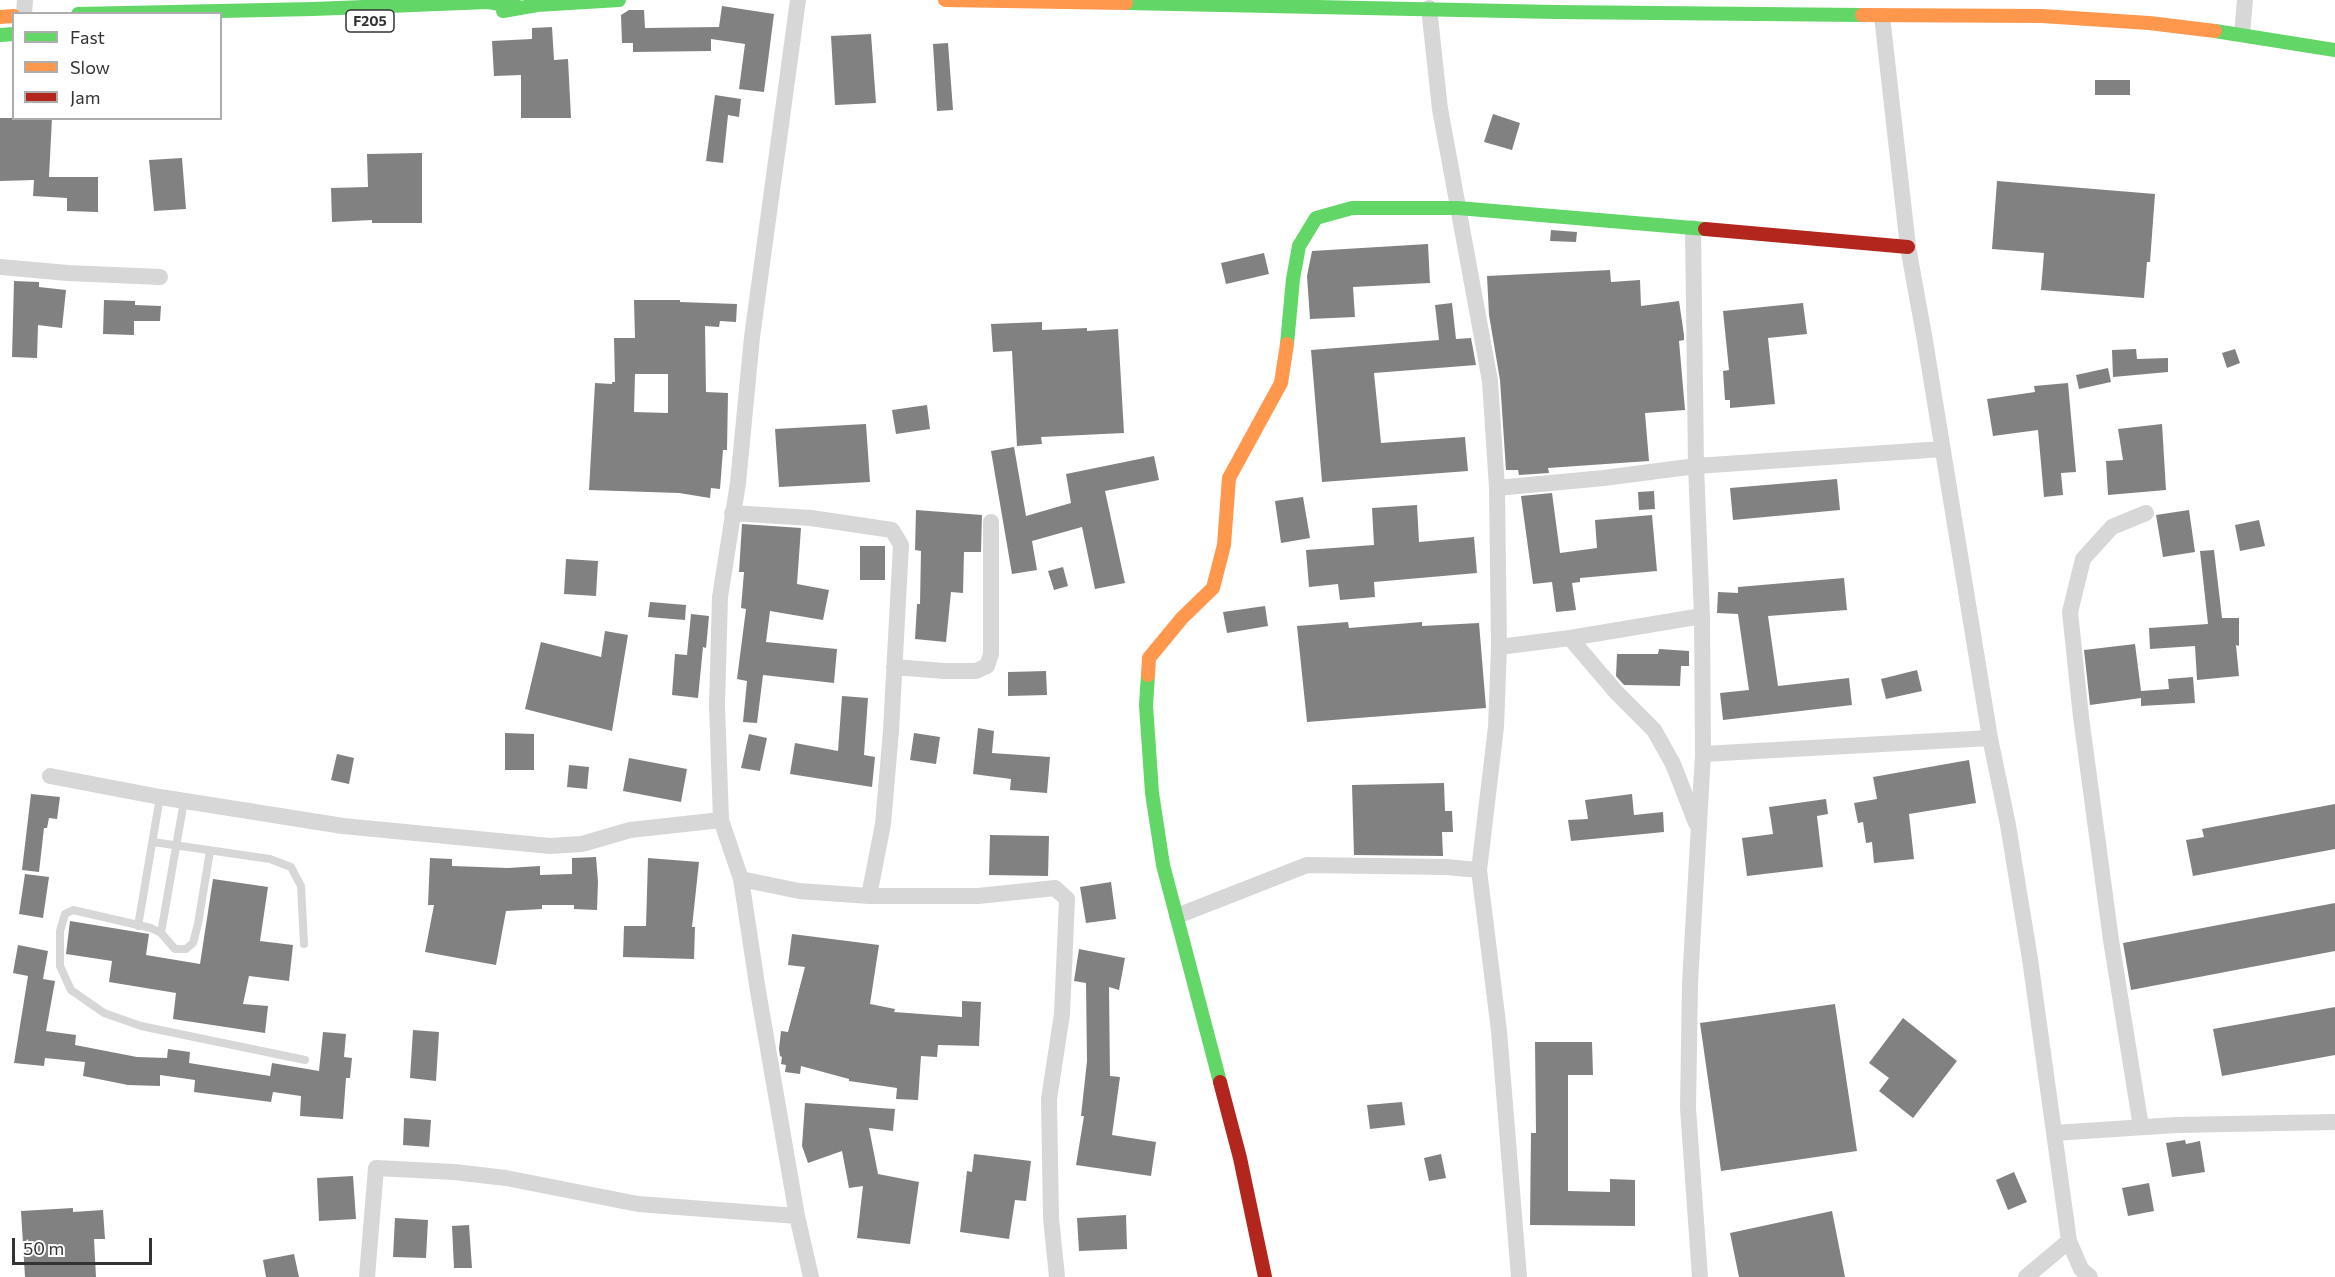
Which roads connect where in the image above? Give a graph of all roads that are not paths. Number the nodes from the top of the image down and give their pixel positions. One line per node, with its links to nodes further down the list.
1 (619, 0): 5 (main road, F205)
2 (798, 0): 23 (street)
3 (945, 0): 8 (main road)
4 (2246, 0): 13 (street)
5 (536, 2): 7 (main road, F205)
6 (198, 6): 7 (main road, F205); 10 (main road, F205)
7 (518, 7): 11 (main road, F205)
8 (1429, 8): 12 (main road); 15 (street)
9 (2043, 8): 12 (main road); 13 (main road)
10 (108, 12)
11 (488, 16)
12 (1882, 16): 17 (street)
13 (2242, 34): 14 (main road)
14 (2335, 50)
15 (1458, 208): 16 (main road); 22 (street); 43 (main road)
16 (1693, 228): 17 (main road); 21 (street)
17 (1908, 247): 20 (street)
18 (0, 267): 19 (street)
19 (160, 277)
20 (1943, 449): 21 (street); 30 (street)
21 (1695, 466): 22 (street); 26 (street)
22 (1497, 488): 28 (street)
23 (732, 513): 29 (street); 35 (street)
24 (2146, 513): 49 (street)
25 (991, 522): 29 (street)
26 (1702, 616): 27 (street); 31 (street)
27 (1570, 639): 28 (street); 36 (street)
28 (1499, 646): 40 (street)
29 (894, 668): 42 (street)
30 (1990, 738): 31 (street); 50 (street)
31 (1703, 754): 36 (street)
32 (50, 776): 33 (street)
33 (160, 797): 34 (street); 37 (lane)
34 (184, 801): 35 (street); 38 (lane)
35 (721, 820): 41 (street)
36 (1700, 833): 58 (street)
37 (153, 842): 38 (lane); 44 (lane)
38 (176, 846): 39 (lane); 45 (lane)
39 (210, 851): 45 (lane); 46 (lane)
40 (1479, 870): 43 (street); 57 (street)
41 (741, 879): 42 (street); 51 (street)
42 (869, 896): 55 (street)
43 (1177, 916): 56 (main road)
44 (138, 926): 45 (lane); 47 (lane)
45 (161, 933)
46 (304, 944)
47 (305, 1060)
48 (2335, 1122): 49 (street)
49 (2141, 1127): 50 (street)
50 (2054, 1133): 52 (street)
51 (797, 1216): 53 (street); 54 (street)
52 (2069, 1241): 59 (street); 60 (street)
53 (367, 1277)
54 (811, 1277)
55 (1057, 1277)
56 (1265, 1277)
57 (1519, 1277)
58 (1700, 1277)
59 (2026, 1277)
60 (2090, 1277)

